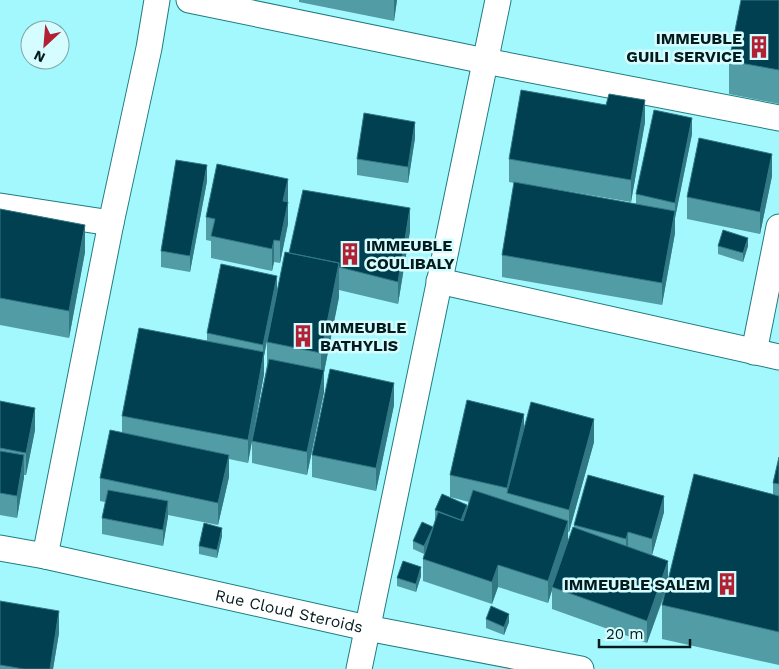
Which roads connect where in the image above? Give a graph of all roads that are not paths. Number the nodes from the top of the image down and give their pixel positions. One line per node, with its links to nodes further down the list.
1 (157, 0): 7 (street)
2 (189, 0): 4 (street)
3 (498, 0): 4 (street)
4 (485, 61): 5 (street); 9 (street)
5 (779, 118)
6 (0, 206): 7 (street)
7 (111, 223): 13 (street)
8 (779, 227): 10 (street)
9 (439, 282): 10 (street); 14 (street)
10 (754, 352): 11 (street)
11 (779, 357)
12 (0, 548): 13 (street, Rue Cloud Steroids)
13 (45, 556): 14 (street, Rue Cloud Steroids)
14 (367, 628): 15 (street); 16 (street, Rue Cloud Steroids)
15 (359, 669)
16 (581, 669)

